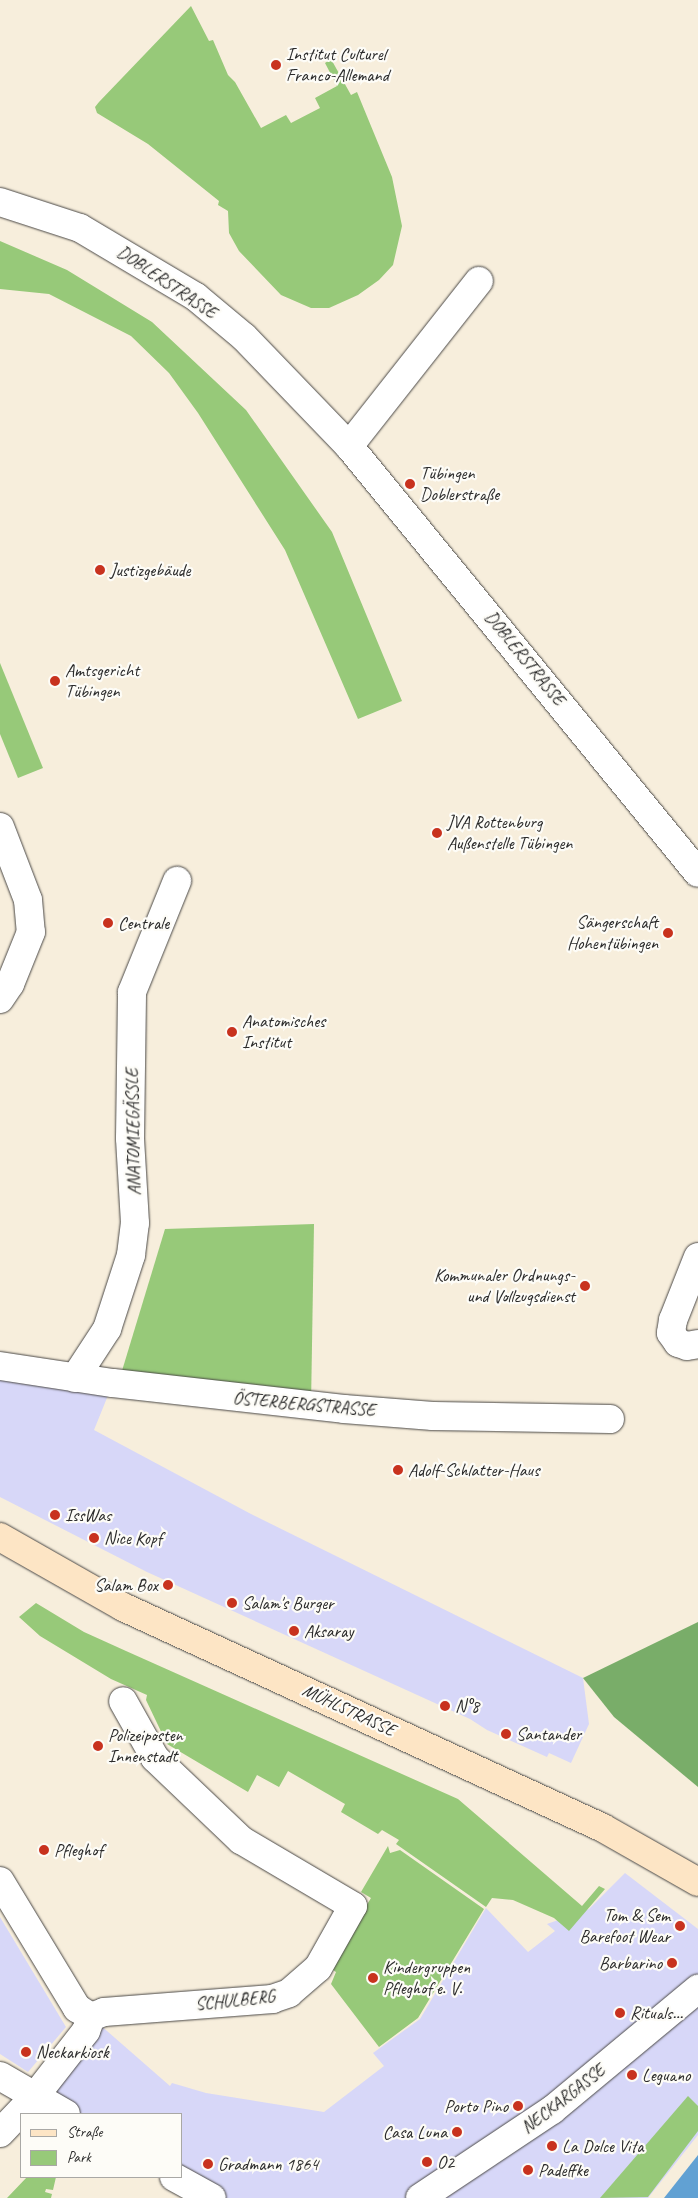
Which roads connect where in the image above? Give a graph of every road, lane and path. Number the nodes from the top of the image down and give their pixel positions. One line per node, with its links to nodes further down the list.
1 (0, 202): 3 (street, DOBLERSTRASSE)
2 (479, 281): 3 (street)
3 (349, 446): 5 (street, DOBLERSTRASSE)
4 (0, 827): 7 (street)
5 (698, 873)
6 (177, 881): 11 (street, ANATOMIEGÄSSLE)
7 (0, 999)
8 (698, 1257): 9 (street)
9 (698, 1344)
10 (0, 1366): 11 (street, ÖSTERBERGSTRASSE)
11 (75, 1378): 12 (street, ÖSTERBERGSTRASSE)
12 (610, 1419)
13 (0, 1537): 16 (street, MÜHLSTRASSE)
14 (123, 1701): 18 (street, SCHULBERG)
15 (0, 1881): 18 (street)
16 (698, 1882)
17 (698, 1989): 25 (street, NECKARGASSE)
18 (90, 2017): 20 (street)
19 (0, 2076): 20 (street)
20 (36, 2095): 21 (street); 22 (street)
21 (64, 2113)
22 (0, 2133)
23 (176, 2178): 24 (street)
24 (212, 2198)
25 (420, 2198)

